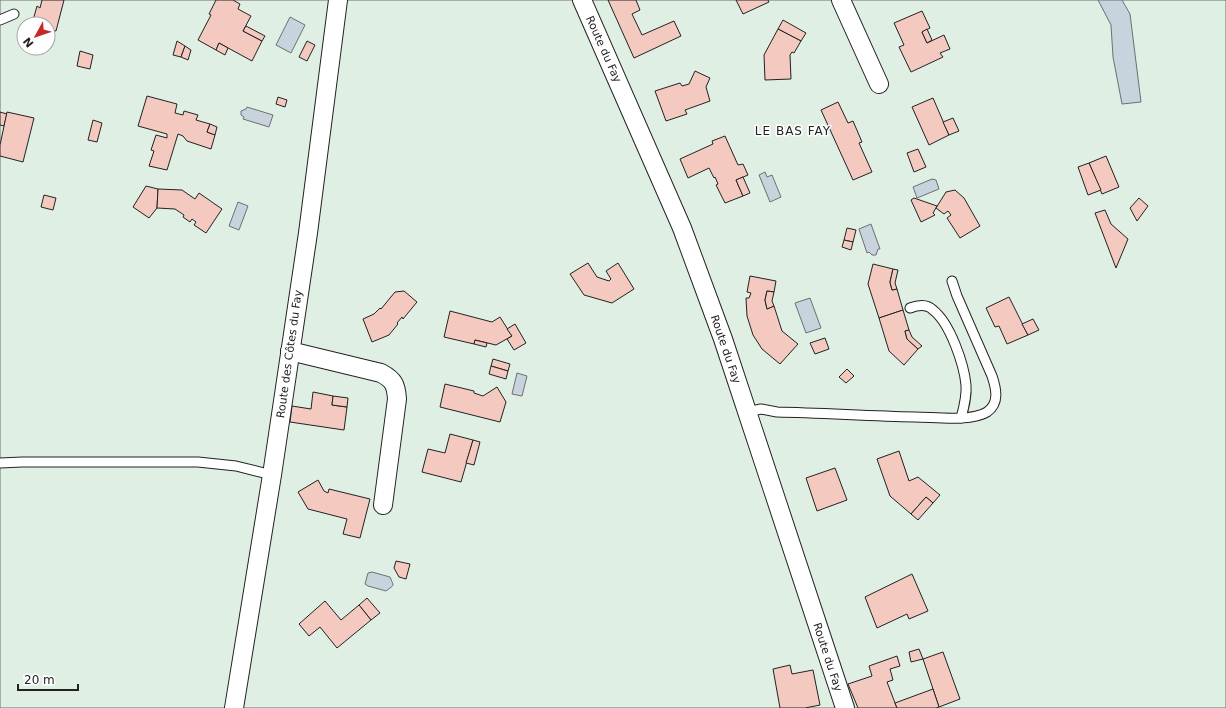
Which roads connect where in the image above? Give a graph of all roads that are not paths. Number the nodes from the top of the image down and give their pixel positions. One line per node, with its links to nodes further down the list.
1 (338, 0): 9 (street, Route des Côtes du Fay)
2 (582, 0): 10 (street, Route du Fay)
3 (841, 0): 6 (street)
4 (14, 14): 5 (lane)
5 (0, 20)
6 (879, 84)
7 (952, 281): 11 (lane)
8 (910, 308): 11 (lane)
9 (290, 351): 13 (street, Route des Côtes du Fay); 14 (street)
10 (747, 412): 11 (lane); 16 (street, Route du Fay)
11 (961, 418)
12 (0, 463): 13 (lane)
13 (272, 475): 15 (street, Route des Côtes du Fay)
14 (383, 505)
15 (234, 708)
16 (845, 708)

